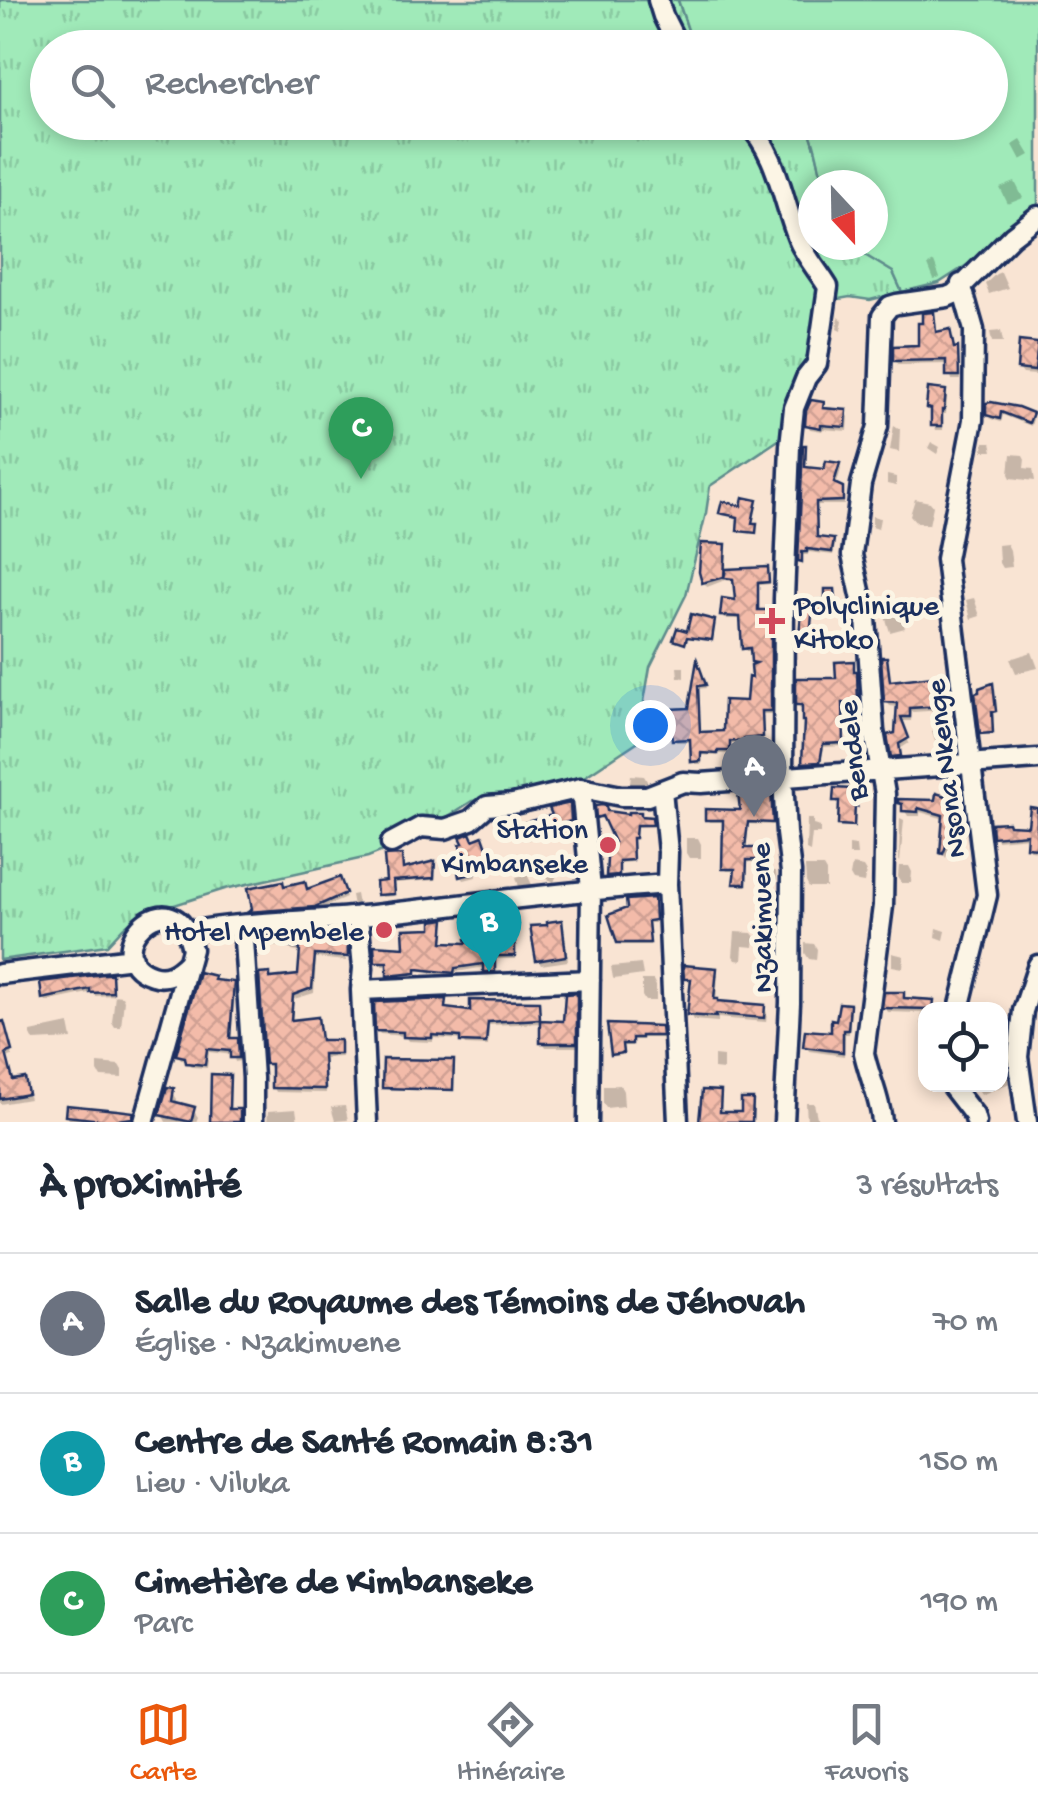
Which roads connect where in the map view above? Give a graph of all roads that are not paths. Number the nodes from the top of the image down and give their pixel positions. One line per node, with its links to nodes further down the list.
1 (658, 0): 2 (street)
2 (670, 30)
3 (762, 140): 9 (street, Nzakimuene)
4 (1038, 216): 5 (street)
5 (962, 284): 7 (street, Nsona Nkenge); 8 (street, Bendele)
6 (1038, 759): 7 (street)
7 (972, 764): 8 (street); 25 (street, Nsona Nkenge)
8 (881, 772): 9 (street); 34 (street, Bendele)
9 (784, 778): 11 (street); 33 (street, Nzakimuene)
10 (580, 788): 11 (street); 12 (street); 14 (street)
11 (662, 790): 13 (street)
12 (391, 842)
13 (667, 884): 14 (street); 32 (street)
14 (591, 890): 15 (street); 23 (street)
15 (358, 916): 16 (street); 24 (street)
16 (244, 925): 17 (street); 29 (street)
17 (188, 932): 18 (street); 19 (street)
18 (133, 958): 21 (street); 22 (street)
19 (187, 963): 22 (street); 26 (street)
20 (1038, 965): 36 (street)
21 (0, 974)
22 (155, 976): 26 (street)
23 (590, 980): 24 (street); 31 (street)
24 (361, 990): 30 (street)
25 (961, 1002)
26 (176, 1010): 28 (street)
27 (956, 1092): 35 (street)
28 (144, 1122)
29 (253, 1122)
30 (368, 1122)
31 (588, 1122)
32 (678, 1122)
33 (784, 1122)
34 (882, 1122)
35 (976, 1122)
36 (1027, 1122)

